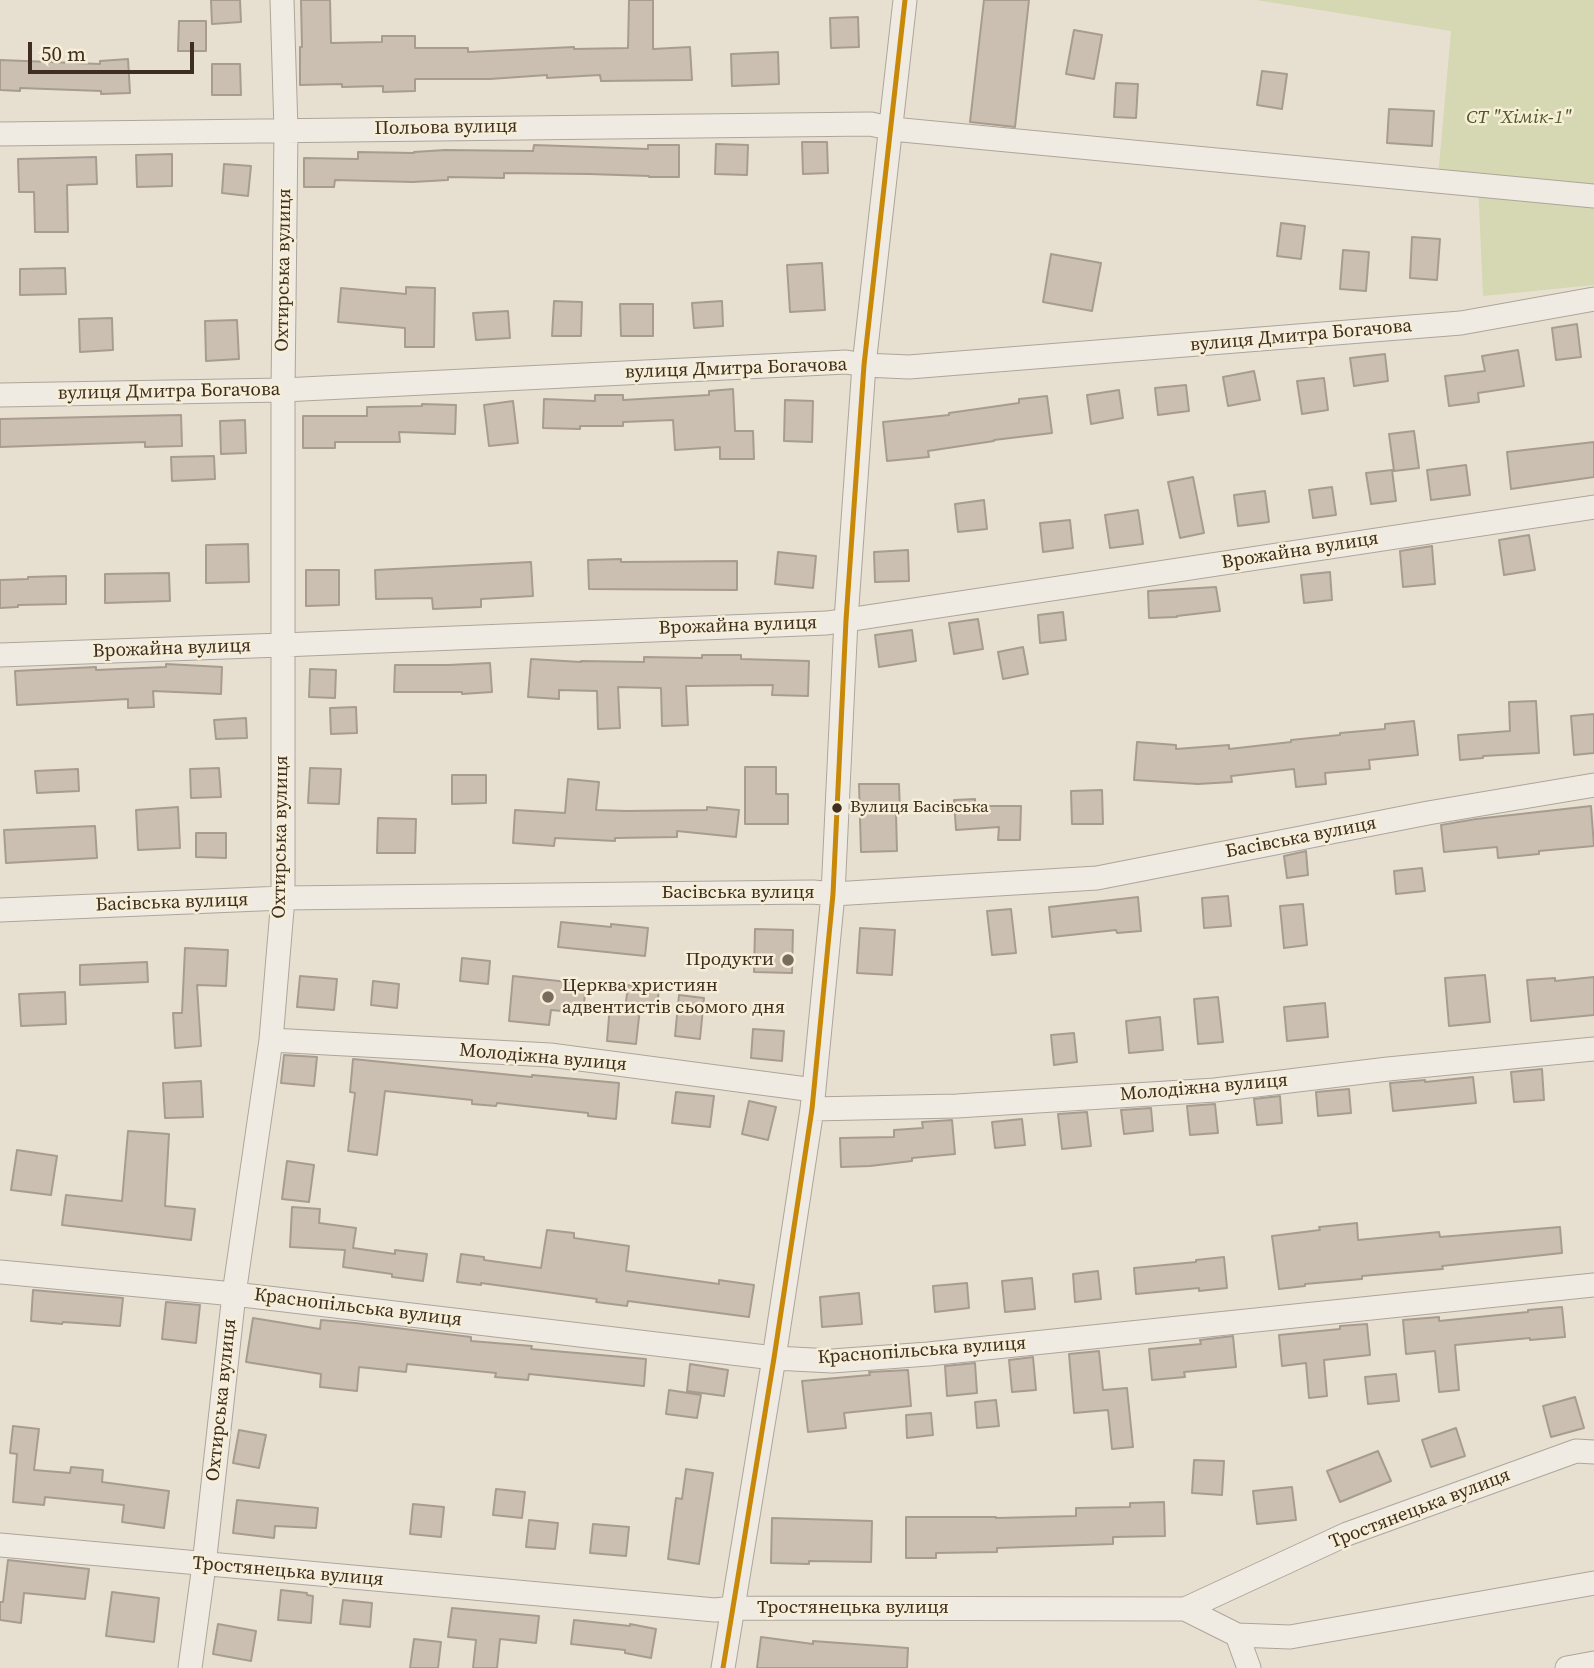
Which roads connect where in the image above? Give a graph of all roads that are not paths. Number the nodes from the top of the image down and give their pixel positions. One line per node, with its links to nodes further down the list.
1 (282, 0): 4 (street, Охтирська вулиця)
2 (905, 0): 3 (street)
3 (892, 129): 4 (street, Польова вулиця); 6 (street, Польова вулиця); 8 (street)
4 (286, 130): 5 (street, Польова вулиця); 9 (street, Охтирська вулиця)
5 (0, 134)
6 (1594, 196)
7 (1594, 299): 8 (street, вулиця Дмитра Богачова)
8 (864, 365): 9 (street, вулиця Дмитра Богачова); 12 (street)
9 (283, 390): 10 (street, вулиця Дмитра Богачова); 13 (street, Охтирська вулиця)
10 (0, 395)
11 (1594, 507): 12 (street, Врожайна вулиця)
12 (846, 620): 13 (street, Врожайна вулиця); 16 (street)
13 (282, 645): 14 (street, Врожайна вулиця); 17 (street, Охтирська вулиця)
14 (0, 655)
15 (1594, 785): 16 (street, Басівська вулиця)
16 (833, 894): 17 (street, Басівська вулиця); 21 (street)
17 (282, 898): 18 (street, Басівська вулиця); 19 (street, Охтирська вулиця)
18 (0, 910)
19 (271, 1040): 21 (street, Молодіжна вулиця); 24 (street, Охтирська вулиця)
20 (1594, 1049): 21 (street, Молодіжна вулиця)
21 (813, 1099): 25 (street)
22 (0, 1272): 24 (street, Краснопільська вулиця)
23 (1594, 1285): 25 (street, Краснопільська вулиця)
24 (234, 1294): 25 (street, Краснопільська вулиця); 28 (street, Охтирська вулиця)
25 (774, 1359): 30 (street)
26 (1594, 1452): 31 (street, Тростянецька вулиця)
27 (0, 1545): 28 (street, Тростянецька вулиця)
28 (204, 1565): 30 (street, Тростянецька вулиця); 34 (street, Охтирська вулиця)
29 (1594, 1583): 32 (street)
30 (733, 1608): 31 (street, Тростянецька вулиця); 35 (street)
31 (1185, 1609): 32 (street)
32 (1237, 1635): 36 (street)
33 (1594, 1663): 37 (street)
34 (190, 1668)
35 (723, 1668)
36 (1249, 1668)
37 (1567, 1668)

